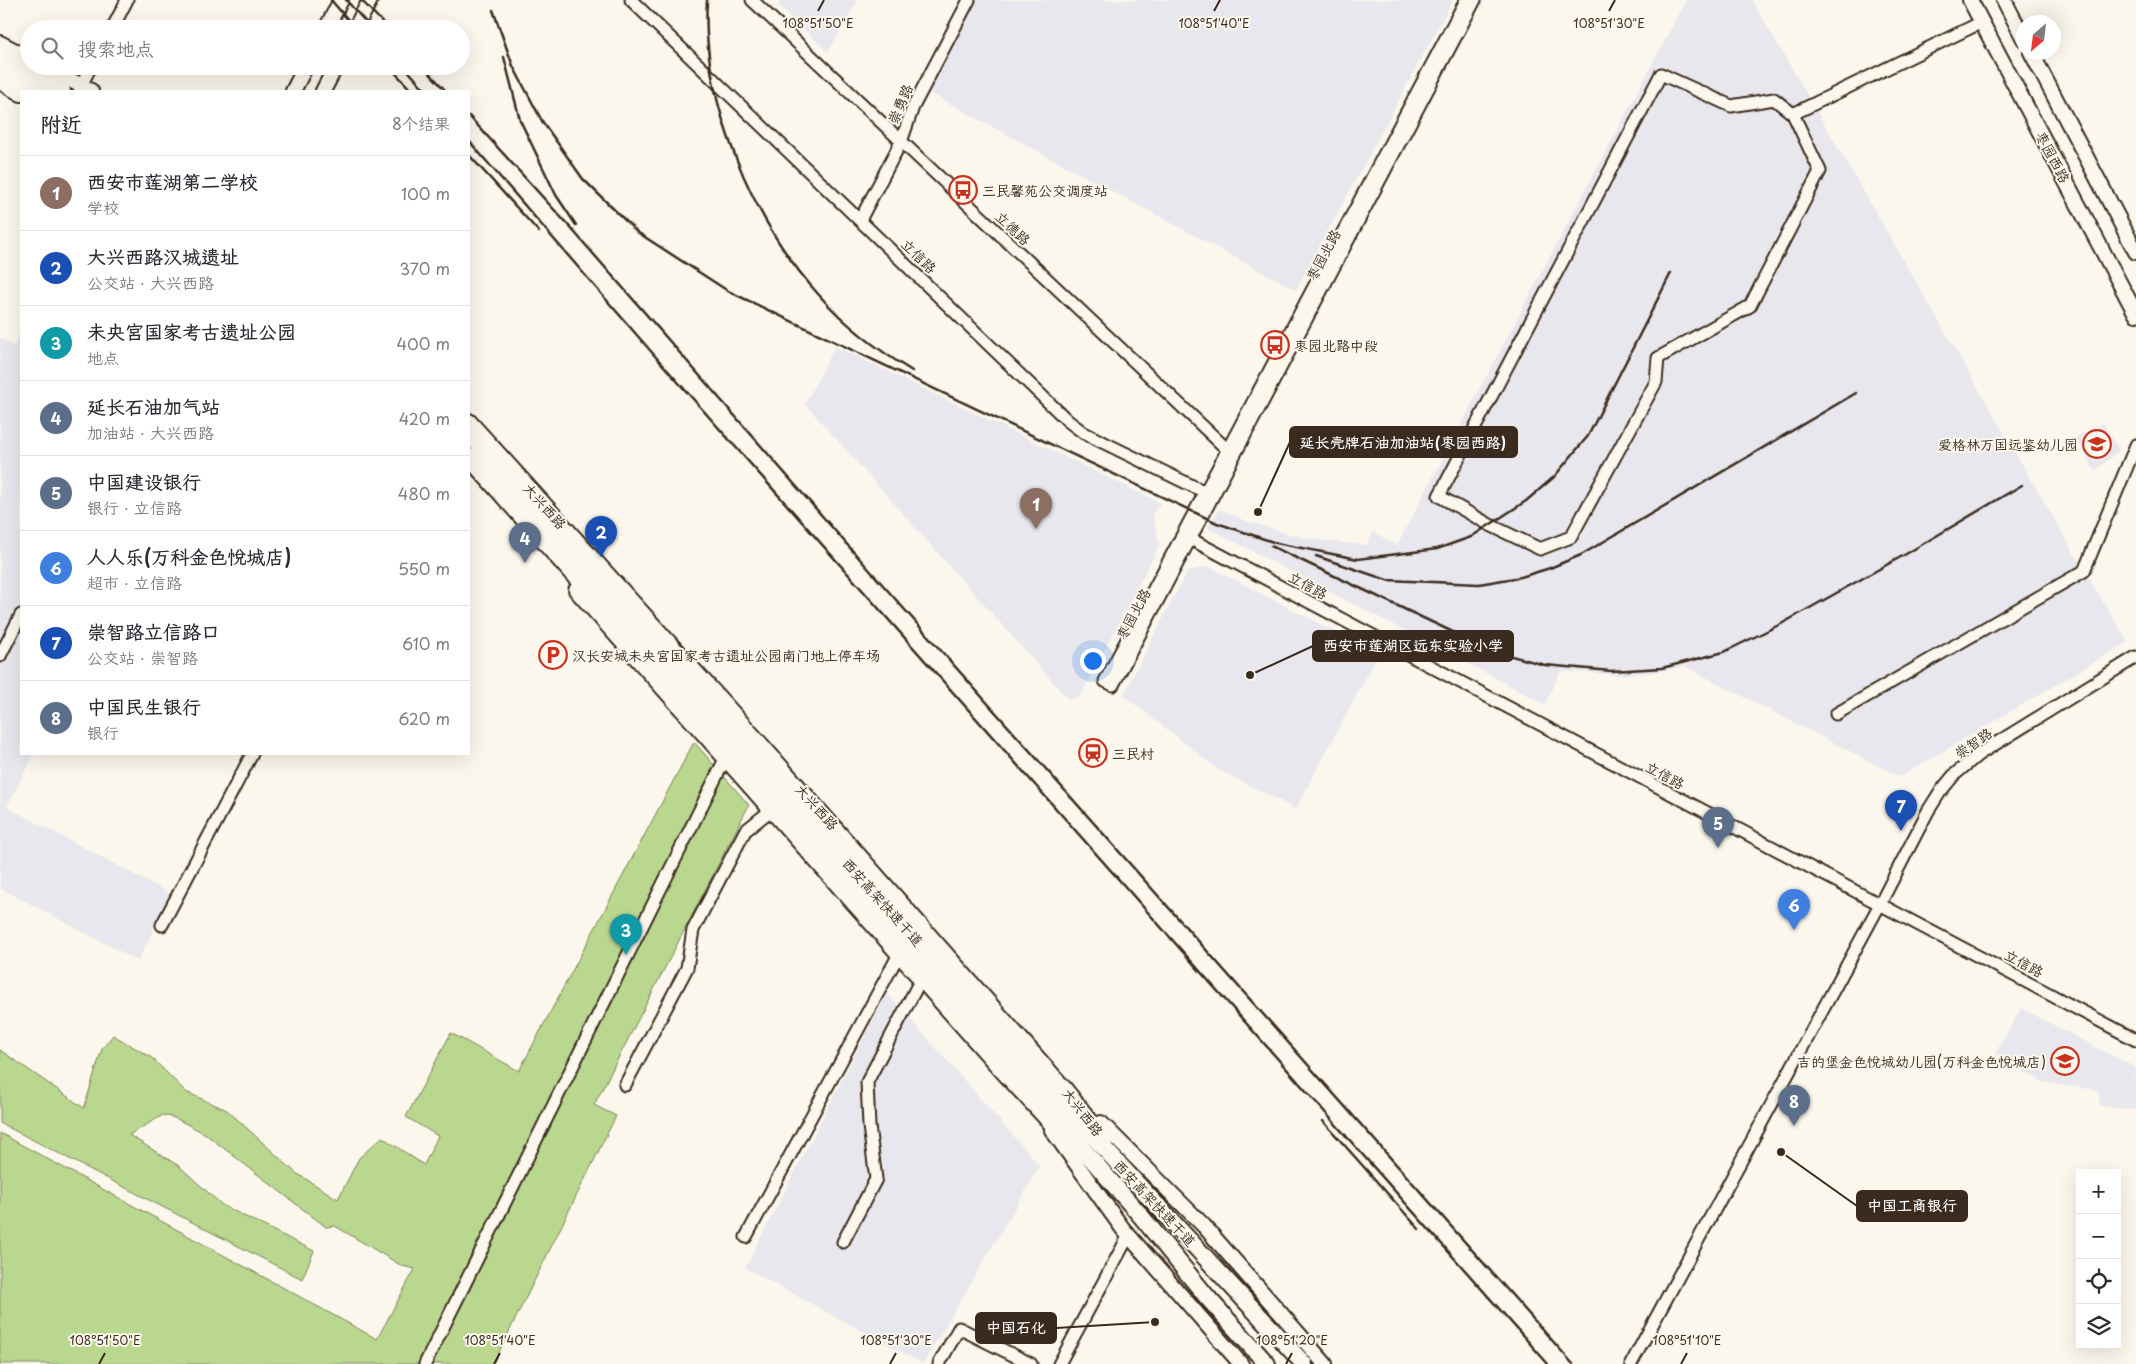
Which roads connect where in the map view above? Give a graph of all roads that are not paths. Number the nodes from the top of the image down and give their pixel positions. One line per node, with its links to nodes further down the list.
1 (127, 0): 11 (street)
2 (341, 0): 12 (main road)
3 (370, 0): 13 (main road)
4 (631, 0): 36 (street, 立信路)
5 (752, 0): 35 (street, 立德路)
6 (969, 0): 35 (street, 崇勇路)
7 (1466, 0): 42 (street, 枣园北路)
8 (1475, 0): 42 (street, 枣园北路)
9 (1970, 0): 14 (main road, 枣园西路)
10 (2004, 0): 15 (main road)
11 (117, 20)
12 (331, 20)
13 (360, 20)
14 (1982, 22): 34 (street); 38 (main road, 枣园西路)
15 (2016, 23)
16 (0, 43): 17 (main road)
17 (20, 53)
18 (0, 58): 20 (highway)
19 (2035, 60): 37 (main road, 枣园西路)
20 (20, 69)
21 (0, 71): 29 (highway)
22 (32, 75): 30 (highway)
23 (61, 75): 28 (main road)
24 (90, 75): 28 (street)
25 (302, 75): 31 (main road)
26 (331, 75): 32 (main road)
27 (0, 82): 33 (main road)
28 (86, 88)
29 (36, 90)
30 (60, 90)
31 (294, 90)
32 (324, 90)
33 (20, 93)
34 (1793, 114): 34 (street)
35 (901, 142): 36 (street, 崇勇路); 42 (street, 立德路)
36 (860, 220): 45 (street, 立信路)
37 (2136, 252)
38 (2136, 314)
39 (470, 422): 61 (main road, 大兴西路)
40 (470, 435): 59 (highway, 西安高架快速干道)
41 (2136, 445): 50 (street)
42 (1230, 452): 45 (street, 枣园北路)
43 (470, 458): 59 (highway, 西安高架快速干道)
44 (470, 468): 52 (main road)
45 (1208, 494): 46 (street, 枣园北路)
46 (1186, 537): 46 (street, 枣园北路); 54 (street, 立信路)
47 (20, 617): 48 (street)
48 (0, 656)
49 (2136, 657): 54 (street, 崇智路)
50 (1836, 714)
51 (251, 755): 55 (street)
52 (726, 759): 53 (main road); 68 (street)
53 (771, 810): 56 (main road); 60 (street)
54 (1880, 904): 58 (street, 立信路); 76 (street, 崇智路)
55 (162, 924)
56 (899, 954): 57 (main road); 66 (street)
57 (921, 979): 62 (main road); 67 (street)
58 (2136, 1040)
59 (1034, 1082): 63 (highway, 西安高架快速干道); 64 (highway, 西安高架快速干道)
60 (625, 1085)
61 (1066, 1090): 63 (main road, 大兴西路); 75 (main road)
62 (1037, 1110): 64 (main road); 65 (main road)
63 (1154, 1202): 74 (highway, 西安高架快速干道)
64 (1141, 1216): 73 (highway, 西安高架快速干道)
65 (1129, 1235): 71 (street); 72 (main road)
66 (746, 1237)
67 (843, 1242)
68 (425, 1364)
69 (939, 1364): 70 (street)
70 (1031, 1364)
71 (1059, 1364)
72 (1241, 1364)
73 (1268, 1364)
74 (1304, 1364)
75 (1325, 1364)
76 (1631, 1364)

